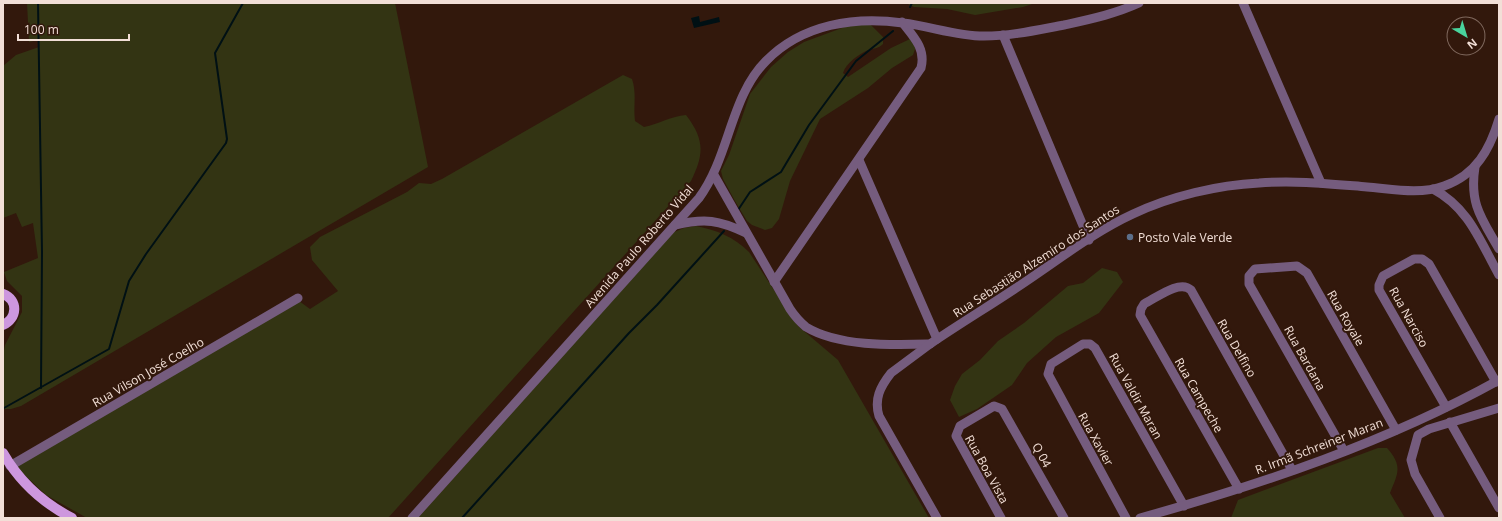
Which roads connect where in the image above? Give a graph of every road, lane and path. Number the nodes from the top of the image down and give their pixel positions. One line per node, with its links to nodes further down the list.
1 (1139, 3): 4 (street, Avenida Paulo Roberto Vidal)
2 (1243, 3): 9 (street)
3 (902, 22): 4 (street, Avenida Paulo Roberto Vidal); 6 (street); 8 (street, Avenida Paulo Roberto Vidal)
4 (1002, 35): 13 (street)
5 (1499, 119): 7 (street, Rua Sebastião Alzemiro dos Santos)
6 (858, 160): 17 (street); 23 (street)
7 (1475, 167): 10 (street, Rua Sebastião Alzemiro dos Santos); 14 (street)
8 (714, 175): 11 (street, Avenida Paulo Roberto Vidal); 12 (street)
9 (1321, 183): 10 (street, Rua Sebastião Alzemiro dos Santos); 13 (street, Rua Sebastião Alzemiro dos Santos)
10 (1433, 189): 16 (street)
11 (675, 225): 12 (street); 39 (street, Avenida Paulo Roberto Vidal)
12 (746, 233): 17 (street)
13 (1089, 240): 23 (street, Rua Sebastião Alzemiro dos Santos)
14 (1499, 249)
15 (1249, 276): 30 (street, Rua Royale); 31 (street, Rua Bardana)
16 (1499, 276)
17 (774, 282): 23 (street)
18 (3, 294): 21 (main road)
19 (298, 298): 33 (street, Rua Vilson José Coelho)
20 (1140, 312): 34 (street, Rua Delfino); 35 (street, Rua Campeche)
21 (5, 324): 22 (main road)
22 (3, 334)
23 (934, 341): 40 (street, Rua Sebastião Alzemiro dos Santos)
24 (1048, 371): 36 (street, Rua Valdir Maran); 43 (street, Rua Xavier)
25 (1498, 381): 27 (street, R. Irmã Schreiner Maran); 27 (street, Rua Narciso)
26 (997, 406): 41 (street, Rua Boa Vista); 42 (street, Q 04)
27 (1446, 407): 30 (street, R. Irmã Schreiner Maran)
28 (1499, 408): 29 (street)
29 (1450, 422): 37 (street); 45 (street)
30 (1396, 430): 31 (street, R. Irmã Schreiner Maran)
31 (1344, 451): 34 (street, R. Irmã Schreiner Maran)
32 (3, 453): 33 (main road)
33 (10, 466): 38 (main road)
34 (1292, 470): 35 (street, R. Irmã Schreiner Maran)
35 (1239, 489): 36 (street, R. Irmã Schreiner Maran)
36 (1184, 506): 44 (street, R. Irmã Schreiner Maran)
37 (1499, 508)
38 (72, 518)
39 (412, 518)
40 (937, 518)
41 (1001, 518)
42 (1064, 518)
43 (1126, 518)
44 (1140, 518)
45 (1440, 518)

